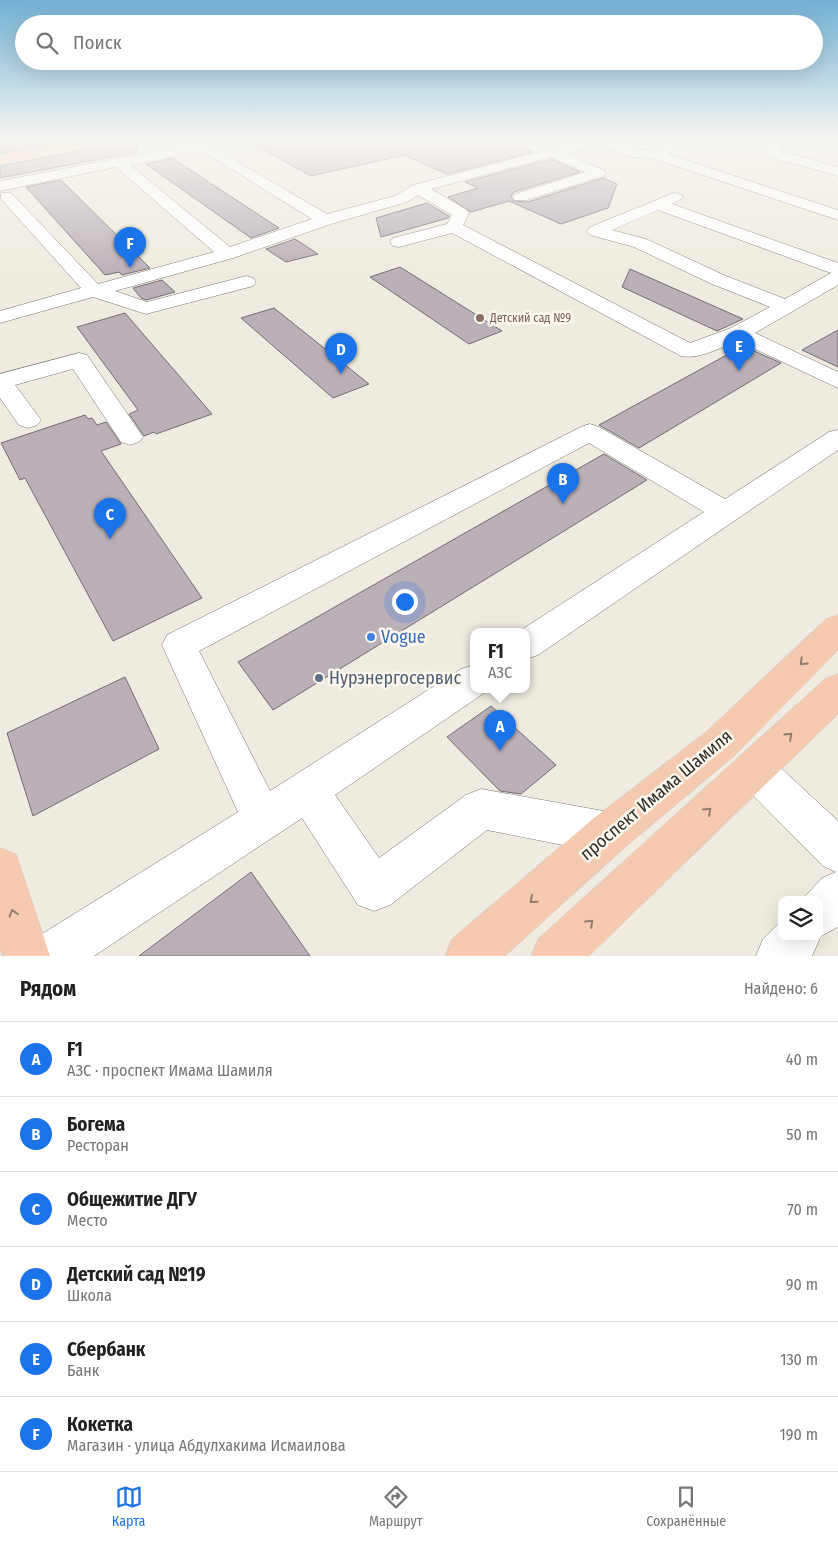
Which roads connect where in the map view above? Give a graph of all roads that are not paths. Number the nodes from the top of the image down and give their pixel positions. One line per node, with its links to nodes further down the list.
1 (25, 186): 8 (street)
2 (146, 186): 16 (street)
3 (268, 186): 13 (street)
4 (427, 186): 7 (street)
5 (557, 186): 10 (street)
6 (749, 186): 12 (street)
7 (418, 188): 13 (street); 14 (street)
8 (3, 191): 20 (street)
9 (681, 194): 11 (street)
10 (521, 197)
11 (659, 205): 17 (street); 21 (street)
12 (838, 215)
13 (325, 220): 16 (street)
14 (454, 227): 15 (street); 23 (street)
15 (399, 242)
16 (227, 254): 20 (street)
17 (838, 269)
18 (838, 277): 21 (street)
19 (246, 282): 20 (street)
20 (94, 291): 22 (street)
21 (785, 306): 23 (street)
22 (0, 317)
23 (739, 333): 25 (street)
24 (0, 381): 26 (street); 27 (street)
25 (838, 381)
26 (28, 420)
27 (130, 437)
28 (838, 438): 29 (street)
29 (727, 513): 31 (street); 36 (street)
30 (838, 628): 37 (main road, проспект Имама Шамиля, one-way to 37)
31 (530, 642)
32 (470, 683): 35 (street)
33 (838, 690): 34 (main road, one-way to 33)
34 (754, 769): 38 (street); 43 (main road, one-way to 34)
35 (306, 790): 36 (street); 37 (street)
36 (263, 821): 45 (street)
37 (609, 833): 46 (main road, проспект Имама Шамиля, one-way to 46)
38 (838, 851)
39 (0, 870): 44 (main road, one-way to 39)
40 (838, 894): 41 (street)
41 (823, 910)
42 (794, 941): 47 (street)
43 (564, 953)
44 (26, 956)
45 (51, 956)
46 (469, 956)
47 (780, 956)

